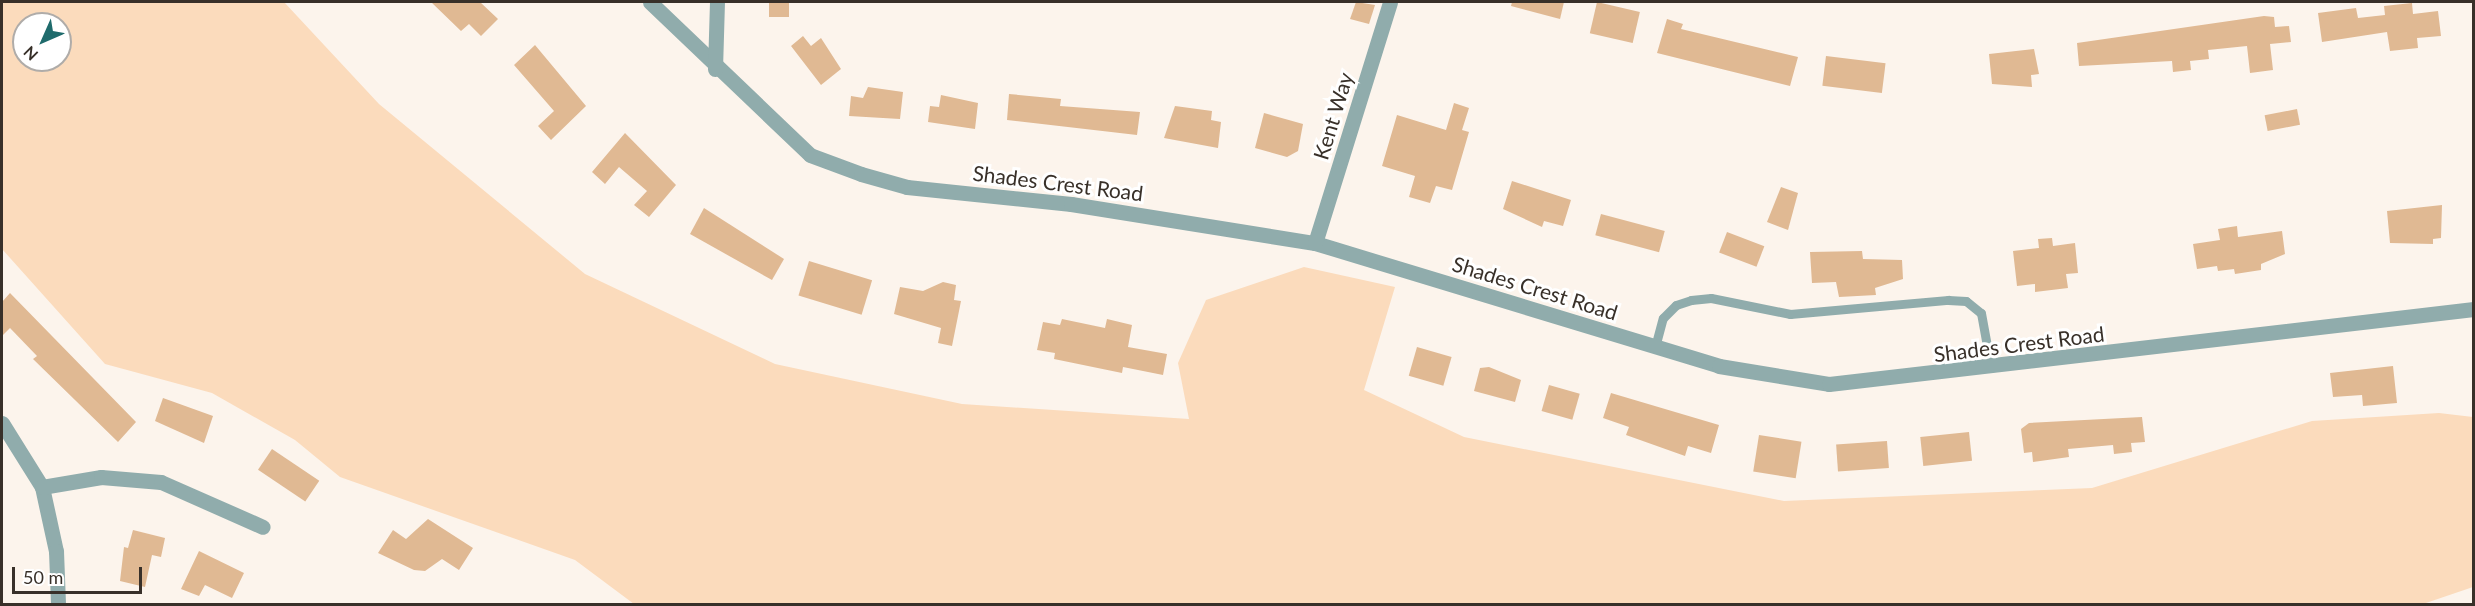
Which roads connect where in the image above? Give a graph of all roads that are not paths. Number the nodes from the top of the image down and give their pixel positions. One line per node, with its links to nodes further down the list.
1 (650, 2): 4 (street, Shades Crest Road)
2 (717, 2): 4 (street)
3 (1390, 2): 5 (street, Kent Way)
4 (715, 69): 5 (street, Shades Crest Road)
5 (1315, 243): 7 (street, Shades Crest Road)
6 (2474, 309): 8 (street, Shades Crest Road)
7 (1655, 347): 8 (street, Shades Crest Road); 8 (lane)
8 (1991, 369)
9 (2, 423): 10 (street)
10 (42, 487): 11 (street); 12 (street)
11 (263, 527)
12 (58, 604)

